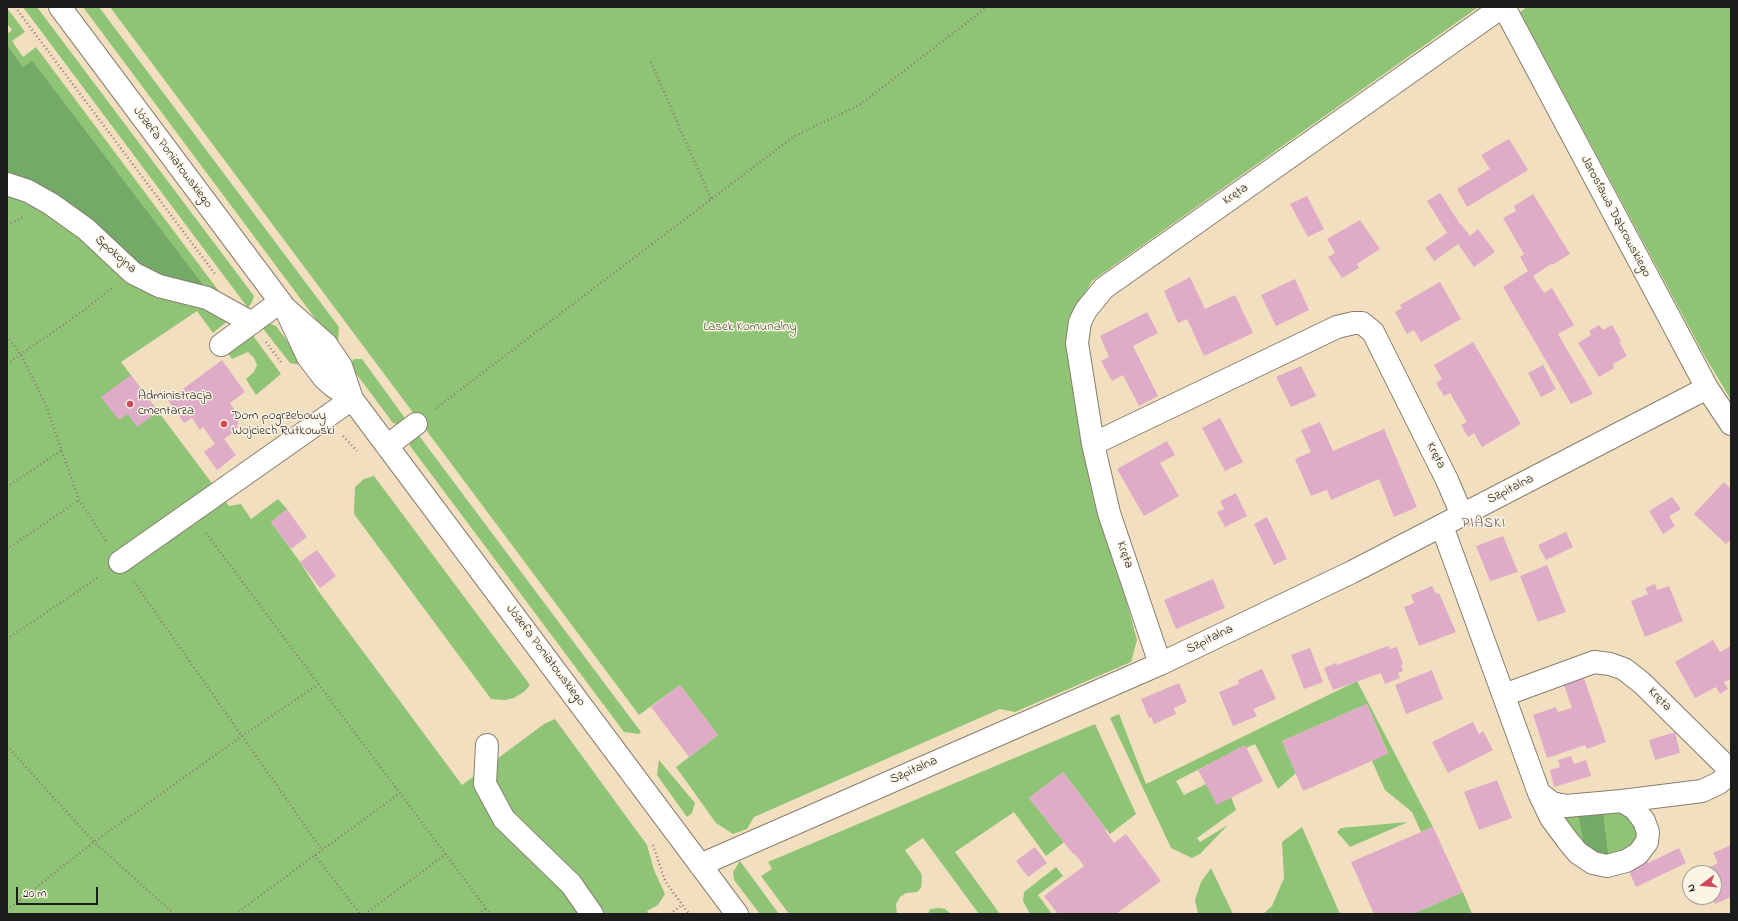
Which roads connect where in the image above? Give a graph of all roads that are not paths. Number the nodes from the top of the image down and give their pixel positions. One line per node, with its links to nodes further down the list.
1 (60, 7): 4 (street, Józefa Poniatowskiego)
2 (1503, 7): 7 (street, Jarosława Dąbrowskiego); 11 (street, Kręta)
3 (7, 184): 5 (street, Spokojna)
4 (283, 305): 5 (street); 8 (street, Józefa Poniatowskiego)
5 (252, 323): 6 (street)
6 (221, 345)
7 (1707, 388): 10 (street, Jarosława Dąbrowskiego); 13 (street, Szpitalna)
8 (352, 399): 12 (street, Józefa Poniatowskiego); 15 (street)
9 (416, 424): 12 (street)
10 (1731, 424)
11 (1093, 444): 13 (street, Kręta); 16 (street, Kręta)
12 (387, 446): 22 (street, Józefa Poniatowskiego)
13 (1462, 515): 14 (street, Szpitalna)
14 (1442, 526): 16 (street, Szpitalna); 17 (street)
15 (120, 562)
16 (1160, 664): 22 (street, Szpitalna)
17 (1504, 695): 19 (street, Kręta); 20 (street)
18 (487, 745): 23 (street)
19 (1731, 771): 21 (street, Kręta)
20 (1539, 793): 21 (street, Kręta); 21 (street)
21 (1622, 801)
22 (700, 864): 24 (street, Józefa Poniatowskiego)
23 (592, 914)
24 (738, 914)

